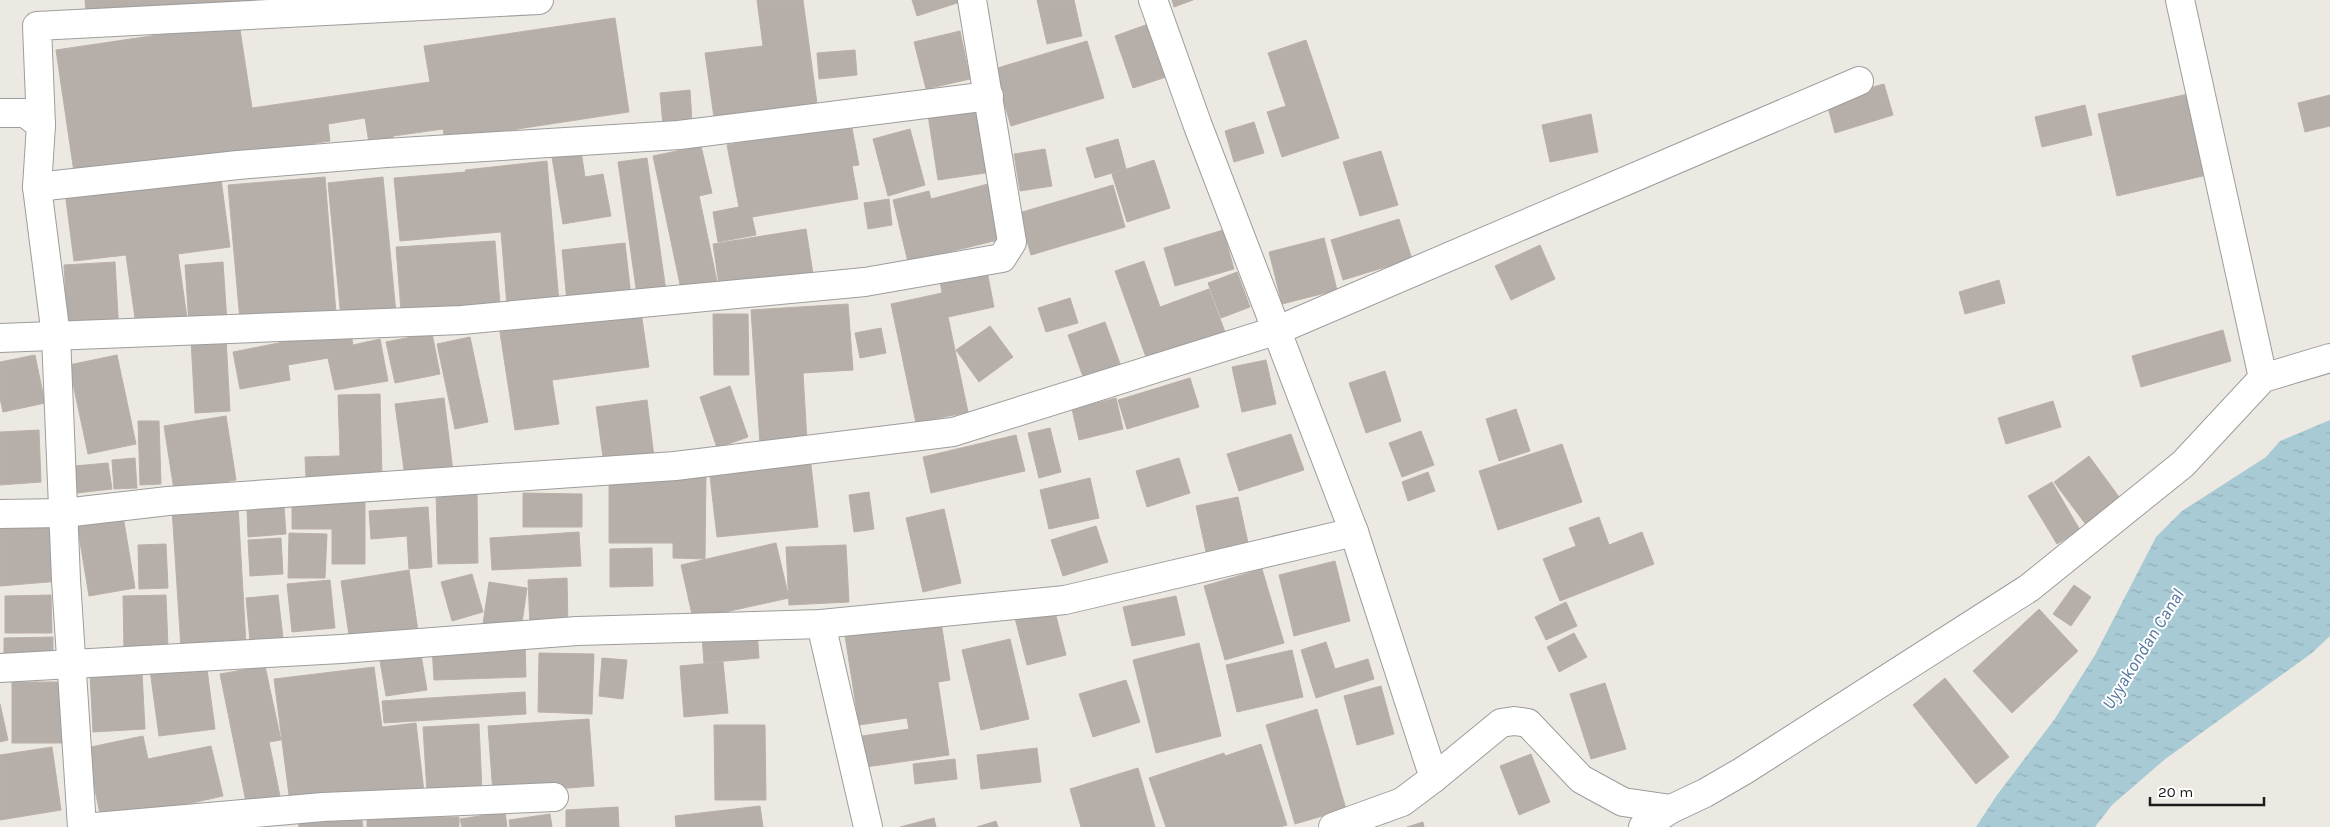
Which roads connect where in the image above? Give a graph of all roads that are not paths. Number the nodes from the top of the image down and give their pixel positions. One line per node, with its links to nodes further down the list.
1 (539, 0): 8 (street)
2 (972, 0): 6 (street)
3 (1153, 0): 10 (street)
4 (2180, 0): 14 (street)
5 (1859, 81): 10 (street)
6 (989, 96): 9 (street); 11 (street)
7 (0, 113): 8 (street)
8 (41, 125): 9 (street)
9 (37, 187): 11 (street)
10 (1278, 330): 15 (street); 17 (street)
11 (56, 336): 12 (street); 15 (street)
12 (0, 338)
13 (2330, 358): 14 (street)
14 (2263, 378): 23 (street)
15 (64, 512): 16 (street); 19 (street)
16 (0, 514)
17 (1354, 532): 18 (street); 21 (street)
18 (821, 624): 19 (street); 26 (street)
19 (71, 665): 20 (street); 24 (street)
20 (0, 668)
21 (1434, 778): 23 (street); 27 (street)
22 (554, 797): 25 (street)
23 (1671, 809): 28 (street)
24 (82, 827)
25 (95, 827)
26 (868, 827)
27 (1333, 827)
28 (1643, 827)

